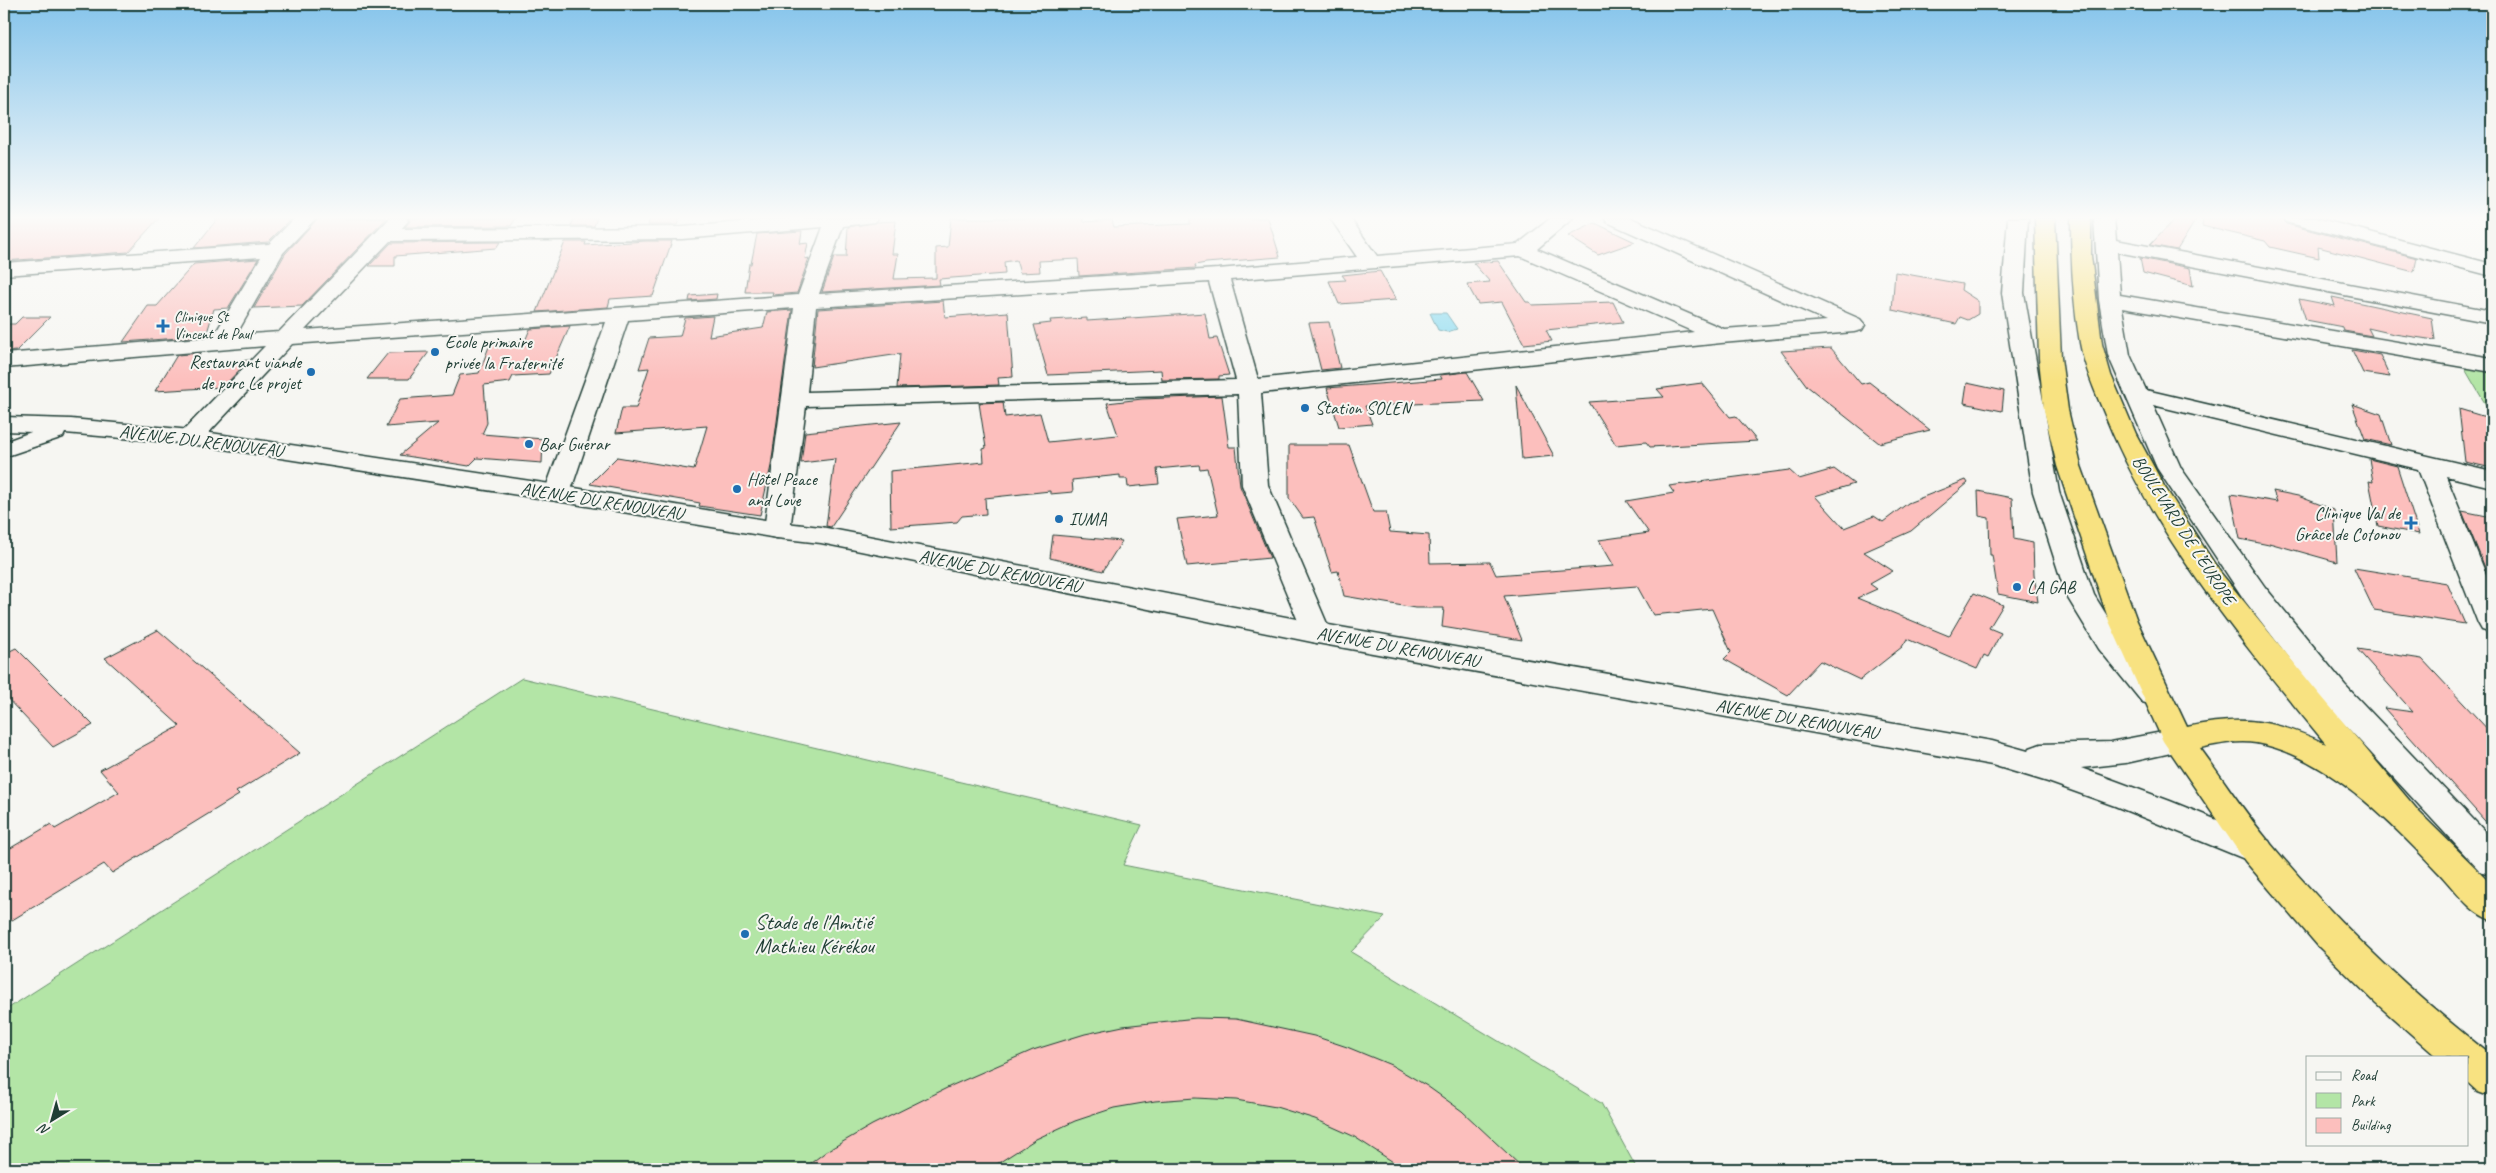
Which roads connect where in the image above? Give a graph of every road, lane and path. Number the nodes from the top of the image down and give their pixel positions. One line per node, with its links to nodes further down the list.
1 (262, 273): 19 (street)
2 (349, 273): 18 (street)
3 (816, 273): 14 (street)
4 (1250, 273): 12 (street)
5 (1575, 273): 17 (street)
6 (1737, 273): 17 (street)
7 (2015, 273): 35 (street)
8 (2047, 273): 35 (highway)
9 (2084, 273): 38 (highway, BOULEVARD DE L’EUROPE)
10 (2108, 273): 13 (street)
11 (2292, 273): 16 (street)
12 (1218, 275): 14 (street); 22 (street)
13 (2110, 300): 21 (street); 23 (street)
14 (806, 301): 15 (street); 24 (street)
15 (619, 316): 18 (street); 31 (street)
16 (2492, 317)
17 (1721, 336): 22 (street)
18 (284, 339): 19 (street); 27 (street)
19 (220, 343): 20 (street)
20 (4, 361)
21 (2492, 365)
22 (1249, 387): 24 (street); 34 (street)
23 (2135, 394): 29 (street); 39 (street)
24 (796, 399): 32 (street)
25 (4, 424): 26 (street, AVENUE DU RENOUVEAU)
26 (71, 426): 27 (street, AVENUE DU RENOUVEAU); 28 (street)
27 (191, 437): 31 (street, AVENUE DU RENOUVEAU)
28 (4, 450)
29 (2429, 466): 30 (street); 33 (street)
30 (2492, 479)
31 (557, 493): 32 (street, AVENUE DU RENOUVEAU)
32 (777, 530): 34 (street, AVENUE DU RENOUVEAU)
33 (2492, 623)
34 (1317, 633): 37 (street, AVENUE DU RENOUVEAU)
35 (2161, 704): 36 (highway)
36 (2178, 741): 37 (street, AVENUE DU RENOUVEAU); 38 (highway); 40 (highway)
37 (1992, 754): 40 (street, AVENUE DU RENOUVEAU)
38 (2407, 819): 41 (highway)
39 (2485, 850)
40 (2257, 851): 42 (highway)
41 (2492, 906)
42 (2464, 1056)
43 (2468, 1059): 44 (highway)
44 (2481, 1070)

